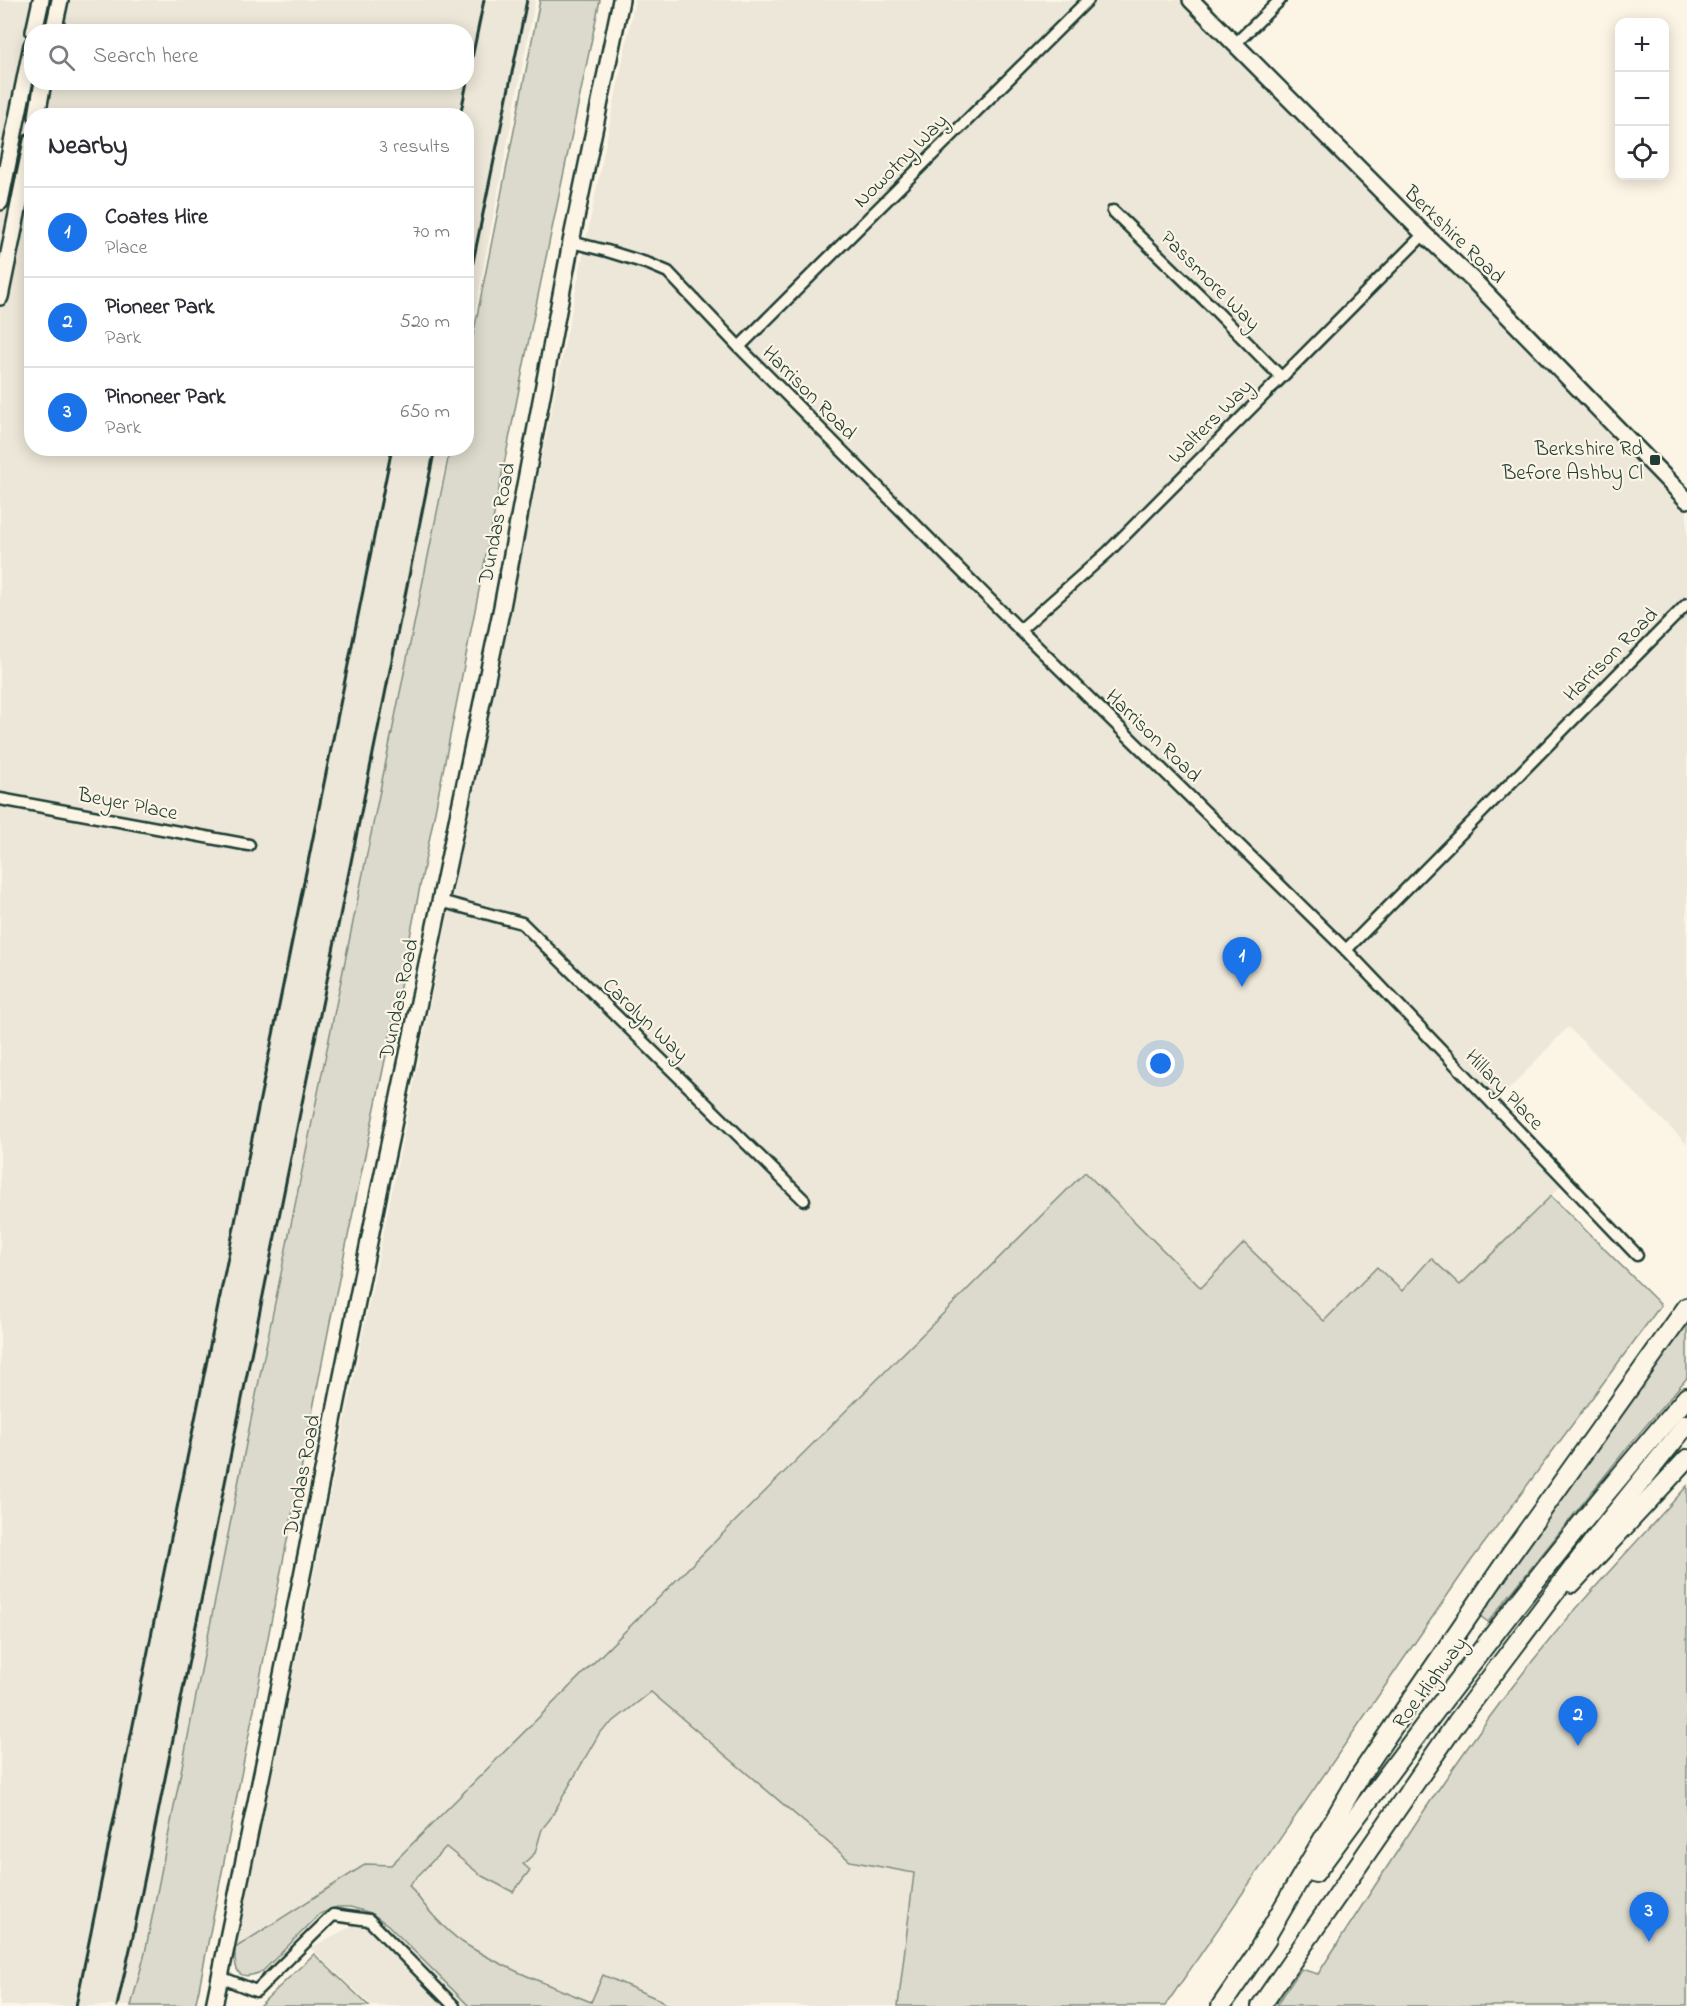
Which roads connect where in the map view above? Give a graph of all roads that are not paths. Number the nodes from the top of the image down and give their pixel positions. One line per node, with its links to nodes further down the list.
1 (41, 0): 7 (main road)
2 (60, 0): 8 (main road)
3 (621, 0): 18 (main road, Dundas Road)
4 (1088, 0): 20 (street, Nowotny Way)
5 (1191, 0): 9 (main road, Berkshire Road)
6 (1280, 0): 9 (street)
7 (36, 24)
8 (56, 24)
9 (1235, 44): 17 (main road, Berkshire Road)
10 (24, 85): 13 (main road)
11 (42, 90): 12 (main road)
12 (38, 108)
13 (6, 174): 14 (main road); 15 (main road)
14 (24, 179): 19 (main road)
15 (0, 202)
16 (1113, 211): 21 (street, Passmore Way)
17 (1424, 234): 21 (street, Walters Way); 22 (main road, Berkshire Road)
18 (571, 242): 20 (street, Harrison Road); 27 (main road, Dundas Road)
19 (0, 297)
20 (739, 347): 24 (street, Harrison Road)
21 (1281, 377): 24 (street, Walters Way)
22 (1687, 500)
23 (1687, 604): 28 (street, Harrison Road)
24 (1020, 630): 28 (street, Harrison Road)
25 (0, 799): 26 (street, Beyer Place)
26 (249, 845)
27 (440, 900): 29 (street, Carolyn Way); 37 (main road, Dundas Road)
28 (1346, 950): 30 (street, Hillary Place)
29 (804, 1200)
30 (1637, 1255)
31 (1687, 1307): 36 (highway)
32 (1687, 1397): 36 (highway, Roe Highway)
33 (1687, 1424): 35 (highway)
34 (1687, 1459): 35 (highway)
35 (1522, 1634): 41 (highway)
36 (1259, 1949): 40 (highway, Roe Highway)
37 (220, 1977): 38 (main road, Dundas Road); 39 (street)
38 (214, 2006)
39 (454, 2006)
40 (1221, 2006)
41 (1262, 2006)

